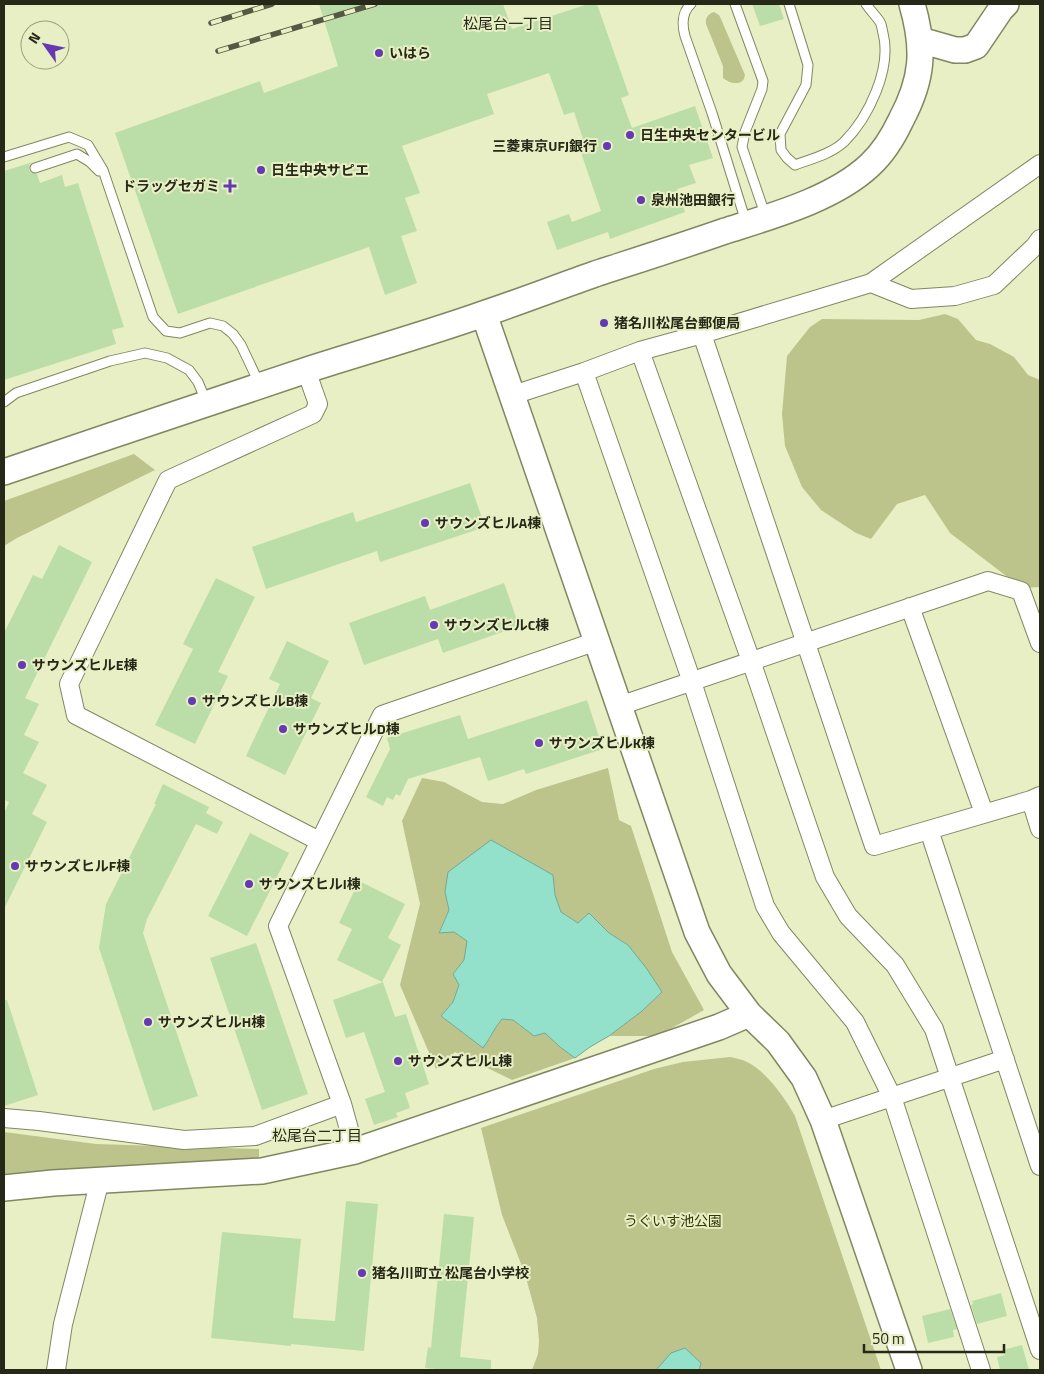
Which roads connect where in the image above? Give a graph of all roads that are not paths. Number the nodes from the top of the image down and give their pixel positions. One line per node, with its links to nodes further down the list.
1 (691, 4): 12 (lane)
2 (735, 4): 12 (lane)
3 (789, 4): 4 (lane)
4 (866, 4)
5 (912, 4): 7 (street)
6 (1006, 4): 7 (street)
7 (920, 40): 12 (street)
8 (4, 158): 11 (lane)
9 (1040, 164): 14 (street)
10 (35, 168): 11 (lane)
11 (106, 179): 20 (lane)
12 (756, 221): 15 (street)
13 (1040, 239): 14 (street)
14 (871, 283): 16 (street)
15 (484, 314): 18 (street); 23 (street)
16 (702, 334): 17 (street); 29 (street)
17 (640, 351): 19 (street); 31 (street)
18 (306, 370): 20 (street); 38 (street)
19 (584, 372): 23 (street); 32 (street)
20 (260, 386): 25 (street)
21 (4, 392): 22 (lane)
22 (16, 393): 24 (lane); 25 (lane)
23 (513, 395): 28 (street)
24 (4, 402)
25 (208, 404): 26 (street)
26 (4, 472)
27 (910, 608): 29 (street); 30 (street); 35 (street)
28 (597, 641): 33 (street); 38 (street)
29 (805, 643): 31 (street); 37 (street)
30 (1040, 643)
31 (751, 661): 32 (street); 41 (street)
32 (692, 682): 33 (street); 42 (street)
33 (619, 706): 39 (street)
34 (1036, 798): 35 (street); 36 (street)
35 (984, 814): 37 (street)
36 (1040, 829)
37 (929, 830): 40 (street)
38 (319, 841): 43 (street)
39 (749, 1014): 45 (street); 46 (street)
40 (1005, 1059): 41 (street); 47 (street)
41 (950, 1077): 42 (street); 50 (street)
42 (892, 1097): 45 (street); 53 (street)
43 (342, 1104): 44 (street); 46 (street)
44 (4, 1118)
45 (823, 1120): 52 (street)
46 (355, 1151): 48 (street)
47 (1040, 1166)
48 (100, 1180): 49 (street); 51 (street)
49 (4, 1188)
50 (1040, 1350)
51 (56, 1370)
52 (909, 1370)
53 (981, 1370)

